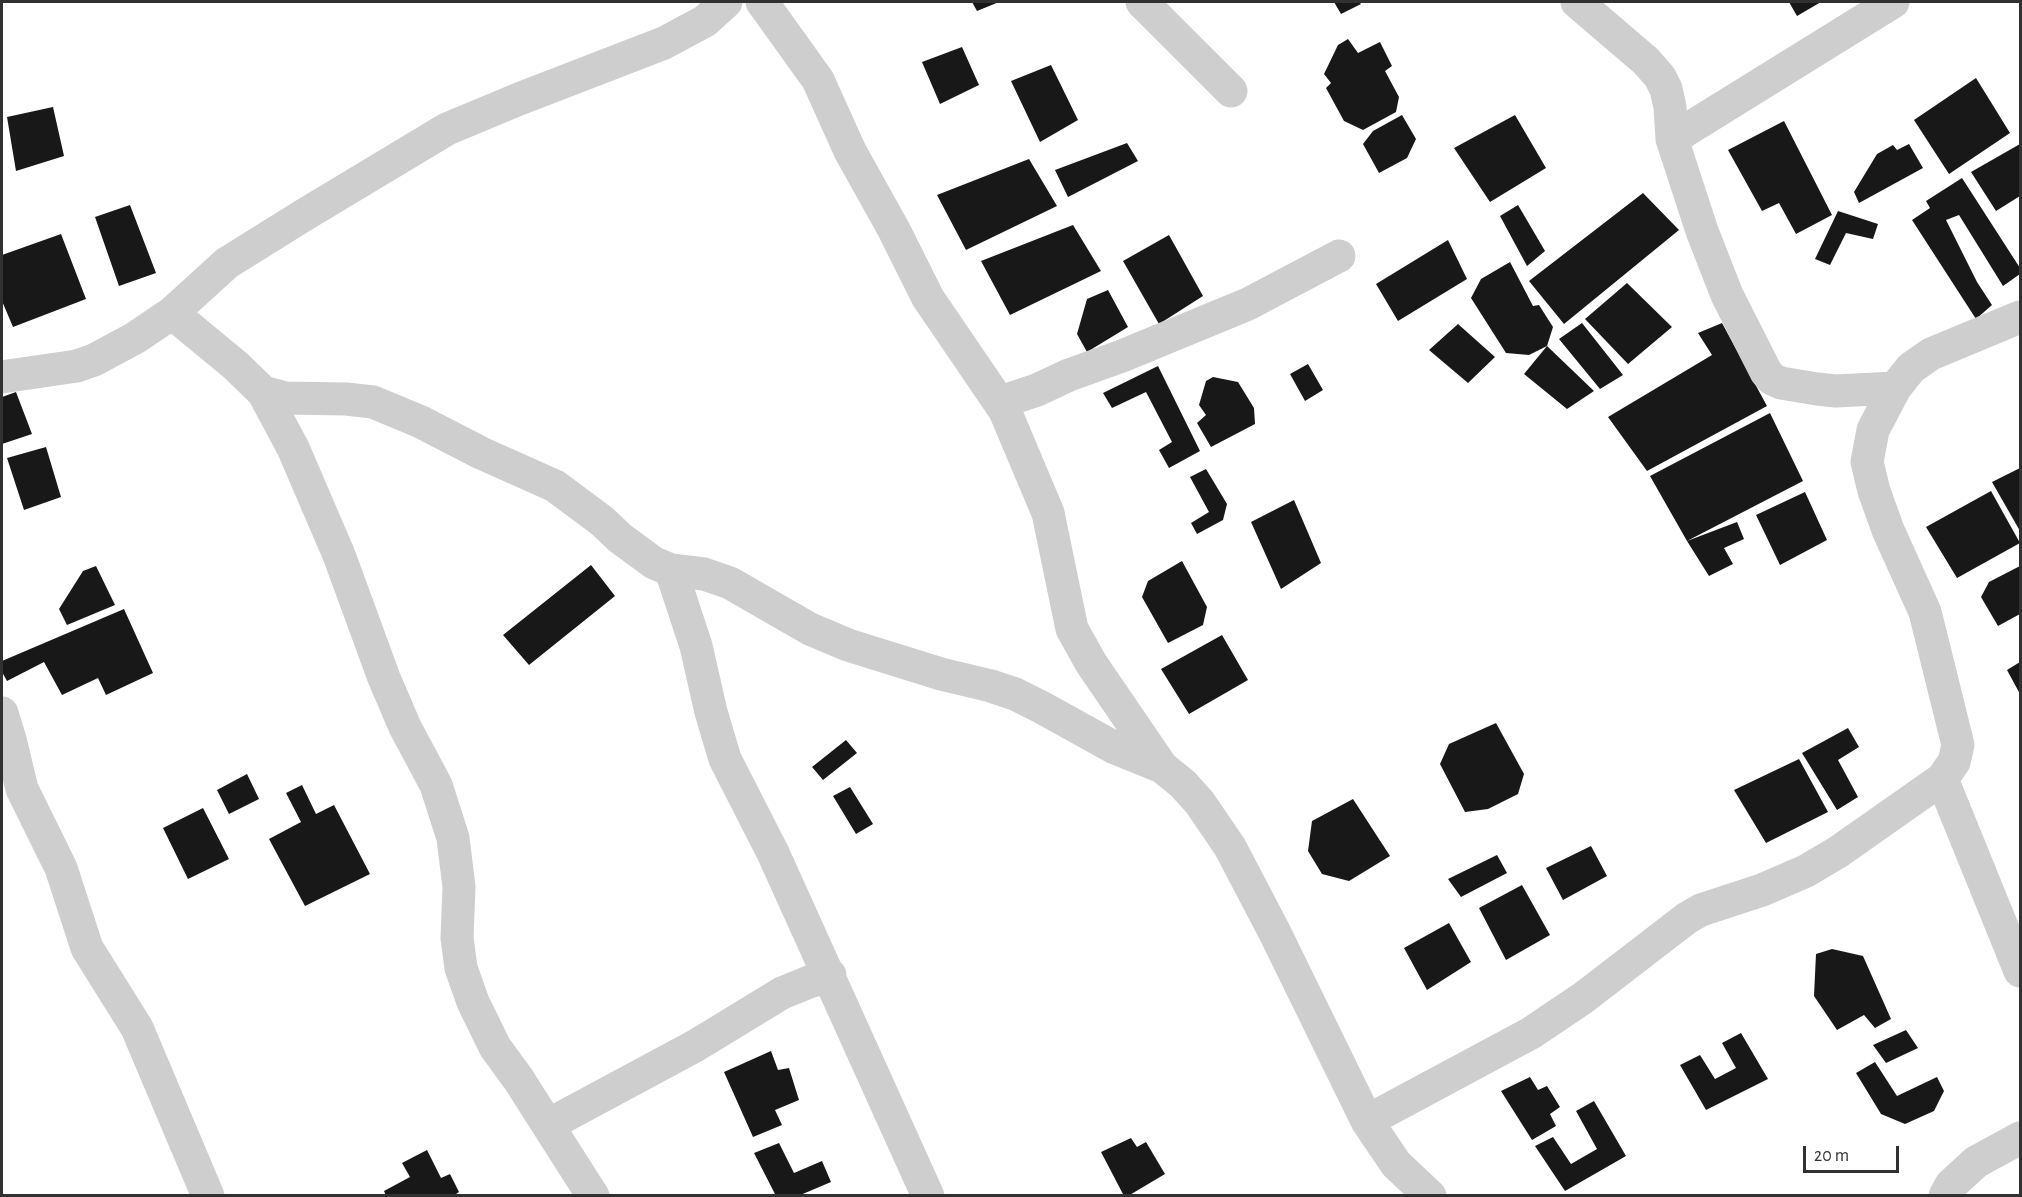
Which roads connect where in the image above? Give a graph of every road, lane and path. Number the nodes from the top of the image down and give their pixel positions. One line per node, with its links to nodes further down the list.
1 (726, 2): 9 (street)
2 (762, 2): 14 (street)
3 (1142, 2): 6 (street)
4 (1577, 2): 7 (street)
5 (1893, 2): 7 (street)
6 (1231, 91)
7 (1672, 140): 12 (street)
8 (1339, 256): 14 (street)
9 (172, 313): 11 (street); 13 (street)
10 (2020, 317): 12 (street)
11 (2, 376)
12 (1895, 388): 18 (street)
13 (263, 392): 15 (street); 22 (street)
14 (1001, 402): 17 (street)
15 (671, 570): 17 (street); 20 (street)
16 (2, 713): 24 (street)
17 (1162, 767): 21 (street)
18 (1942, 779): 19 (street); 21 (street)
19 (2020, 971)
20 (830, 975): 22 (street); 26 (street)
21 (1367, 1121): 27 (street)
22 (548, 1125): 25 (street)
23 (2020, 1138): 28 (street)
24 (208, 1196)
25 (593, 1196)
26 (927, 1196)
27 (1430, 1196)
28 (1945, 1196)

